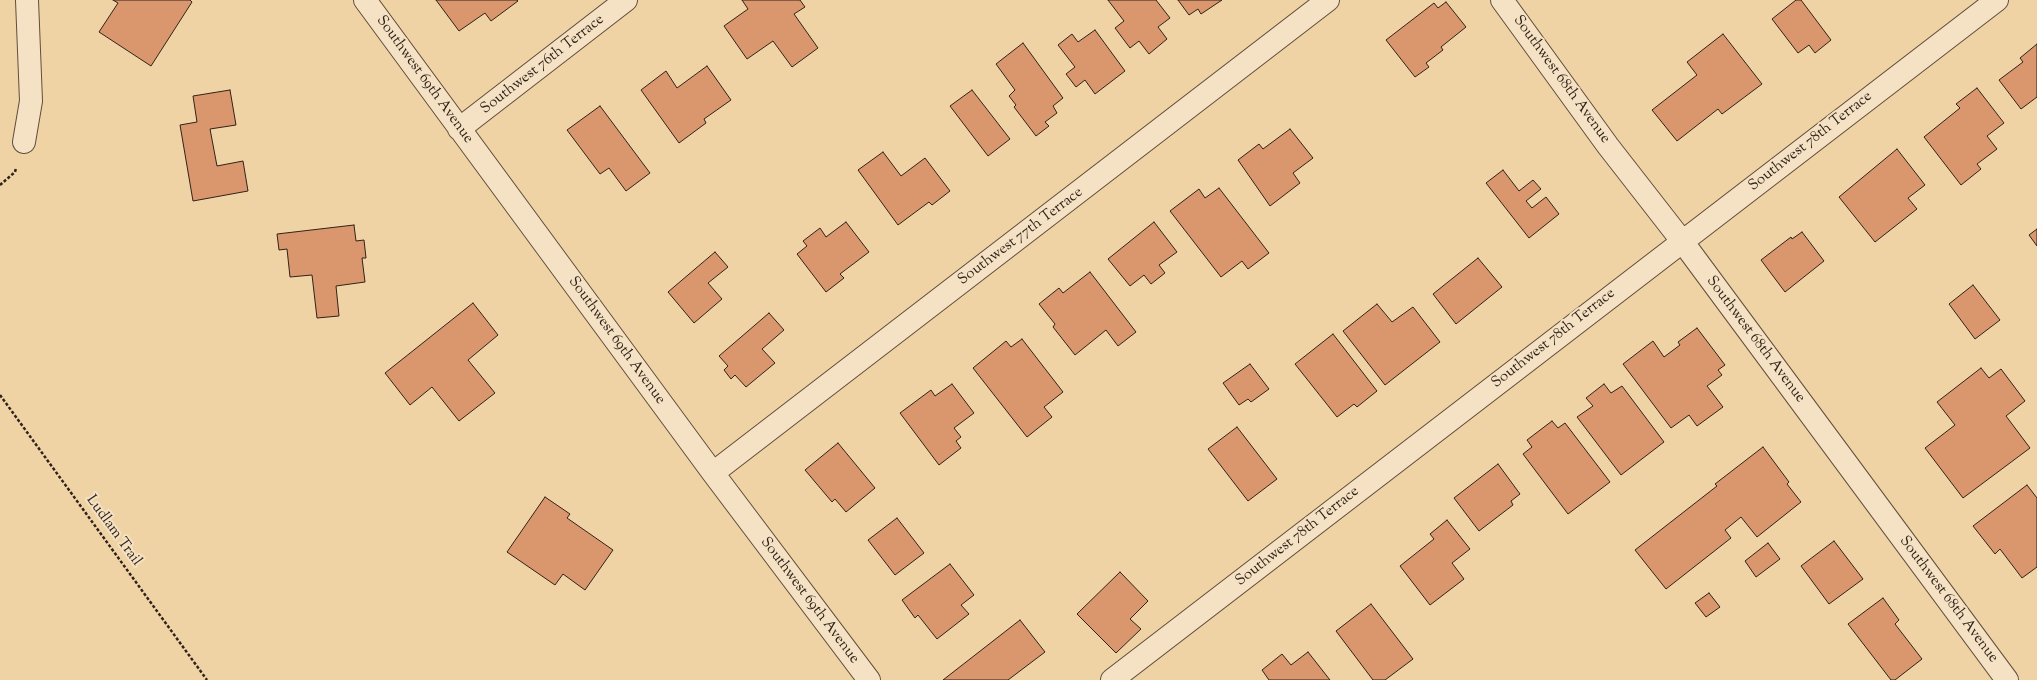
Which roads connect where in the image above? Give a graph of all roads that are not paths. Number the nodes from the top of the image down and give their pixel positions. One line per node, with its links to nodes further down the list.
1 (27, 0): 8 (street)
2 (365, 0): 7 (street, Southwest 69th Avenue)
3 (626, 0): 7 (street, Southwest 76th Terrace)
4 (1328, 0): 10 (street, Southwest 77th Terrace)
5 (1502, 0): 9 (street, Southwest 68th Avenue)
6 (1997, 0): 9 (street, Southwest 78th Terrace)
7 (459, 129): 10 (street, Southwest 69th Avenue)
8 (24, 142)
9 (1682, 241): 12 (street, Southwest 78th Terrace); 13 (street, Southwest 68th Avenue)
10 (713, 473): 11 (street, Southwest 69th Avenue)
11 (869, 680)
12 (1112, 680)
13 (2008, 680)

